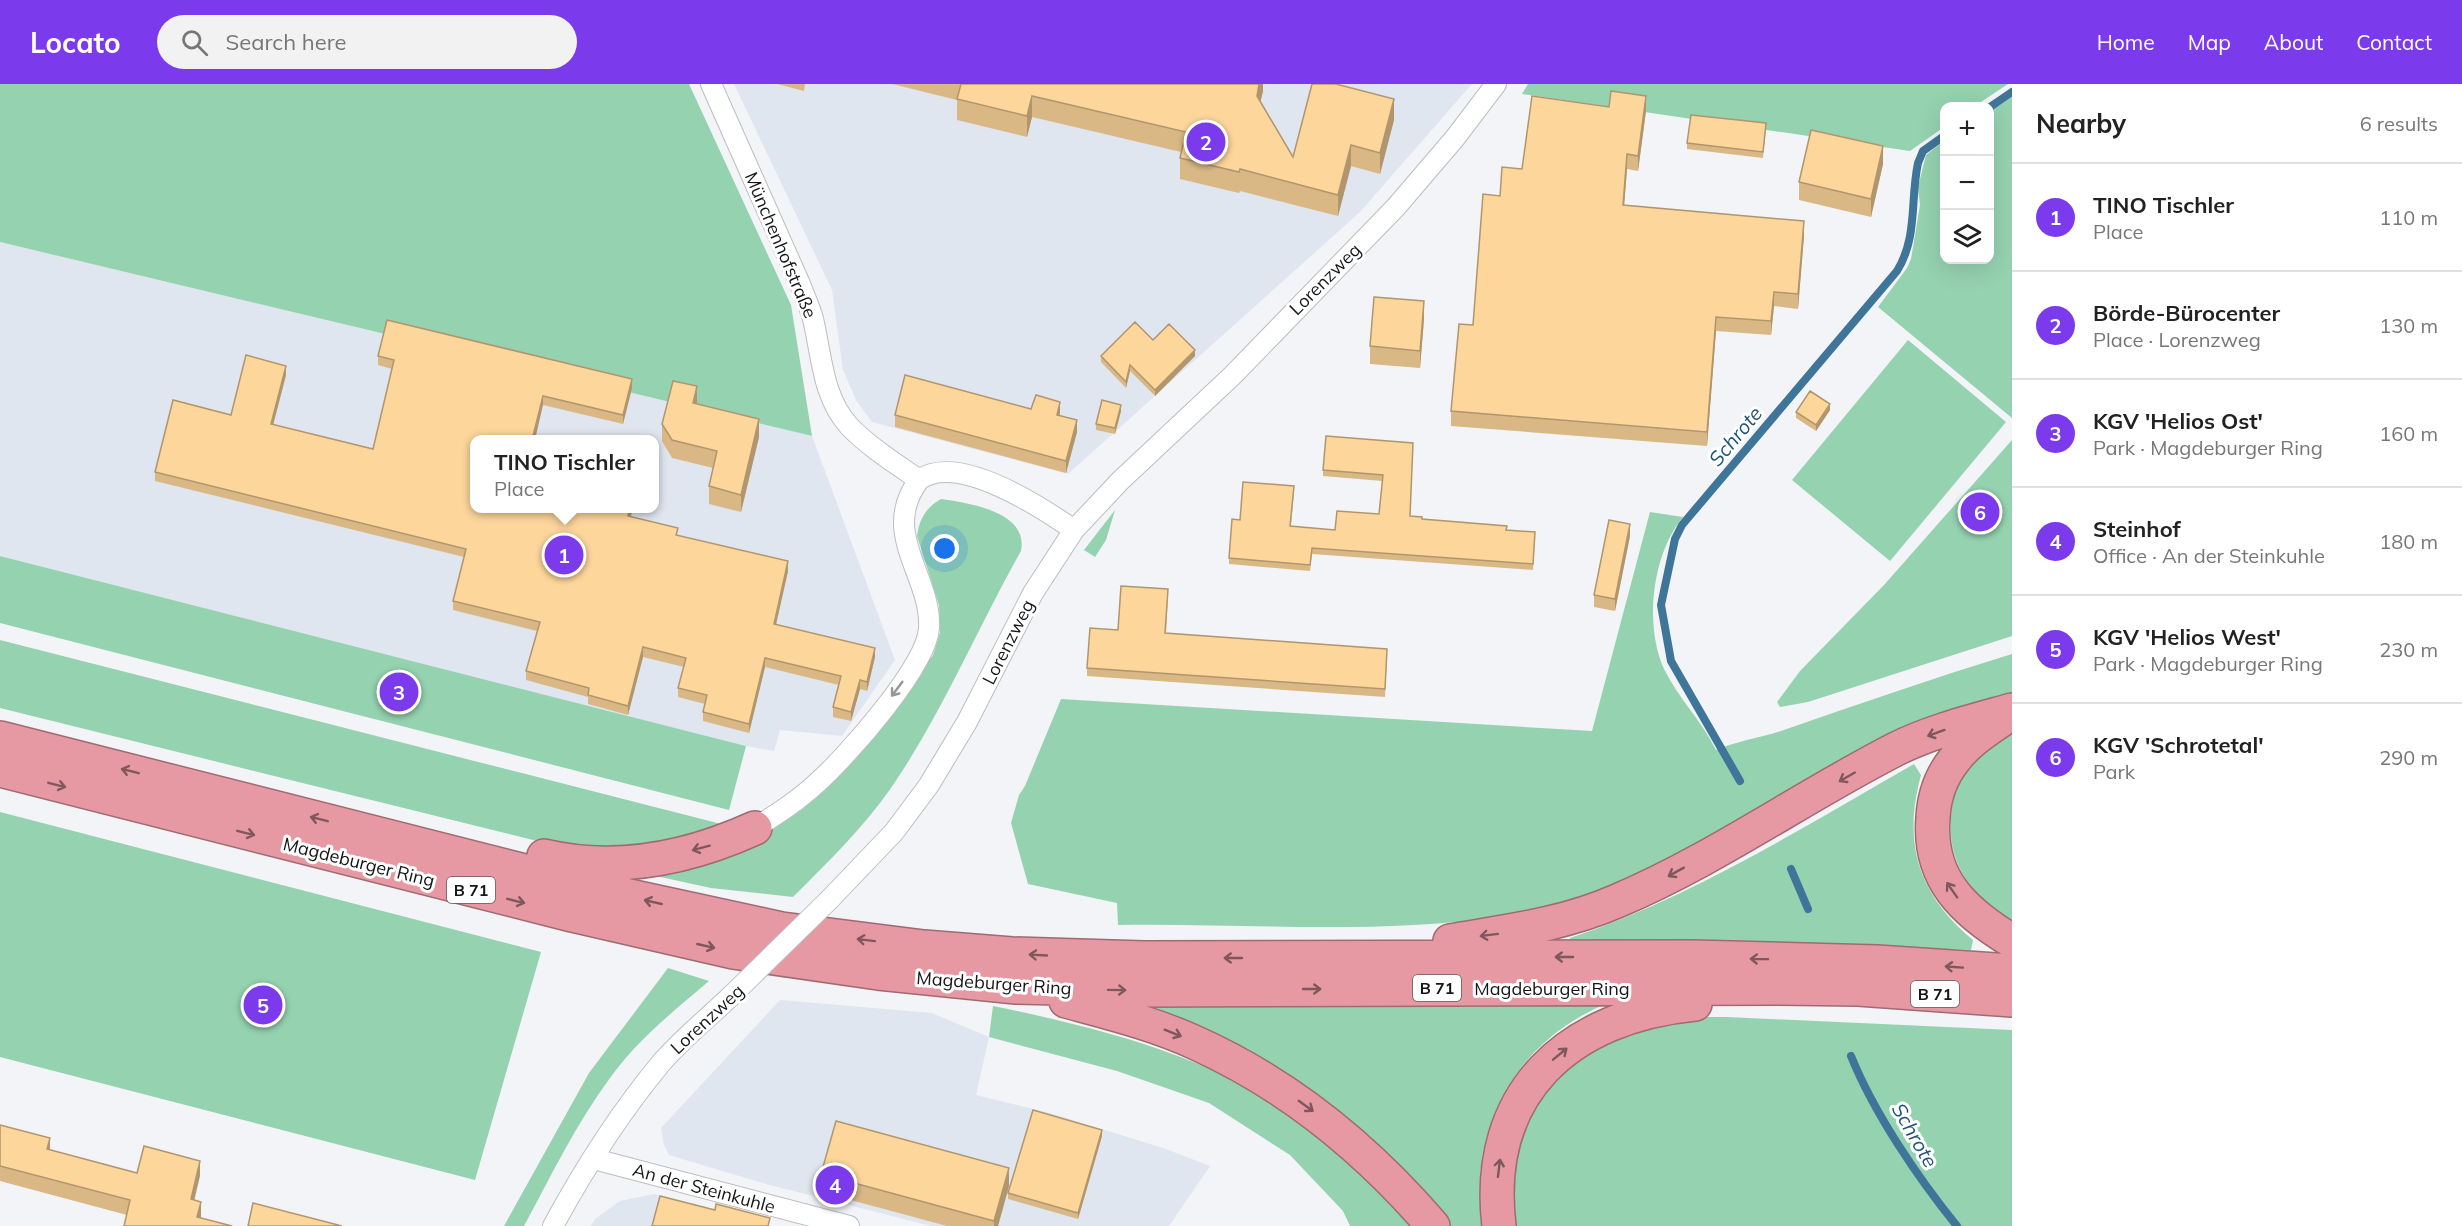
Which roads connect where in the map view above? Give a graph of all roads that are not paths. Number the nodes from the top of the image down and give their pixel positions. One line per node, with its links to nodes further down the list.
1 (711, 84): 3 (street, Münchenhofstraße)
2 (1496, 84): 4 (street, Lorenzweg)
3 (919, 480): 4 (street); 8 (street, one-way to 8)
4 (1074, 530): 16 (street, Lorenzweg, bridge)
5 (2012, 711): 10 (highway, one-way to 5); 11 (highway, one-way to 11)
6 (0, 738): 9 (highway, Magdeburger Ring / B 71, one-way to 6)
7 (0, 770): 13 (highway, Magdeburger Ring / B 71, one-way to 13)
8 (755, 828): 9 (highway, one-way to 9)
9 (376, 834): 11 (highway, Magdeburger Ring / B 71, one-way to 9)
10 (2012, 941)
11 (1354, 957): 12 (highway, Magdeburger Ring / B 71, one-way to 11)
12 (2012, 971)
13 (1016, 987): 14 (highway, Magdeburger Ring / B 71, one-way to 14); 19 (highway, one-way to 19)
14 (1858, 989): 15 (highway, Magdeburger Ring / B 71); 20 (highway, one-way to 14)
15 (2012, 1000)
16 (594, 1159): 17 (street, Lorenzweg); 18 (street, An der Steinkuhle)
17 (553, 1226)
18 (849, 1226)
19 (1433, 1226)
20 (1500, 1226)

